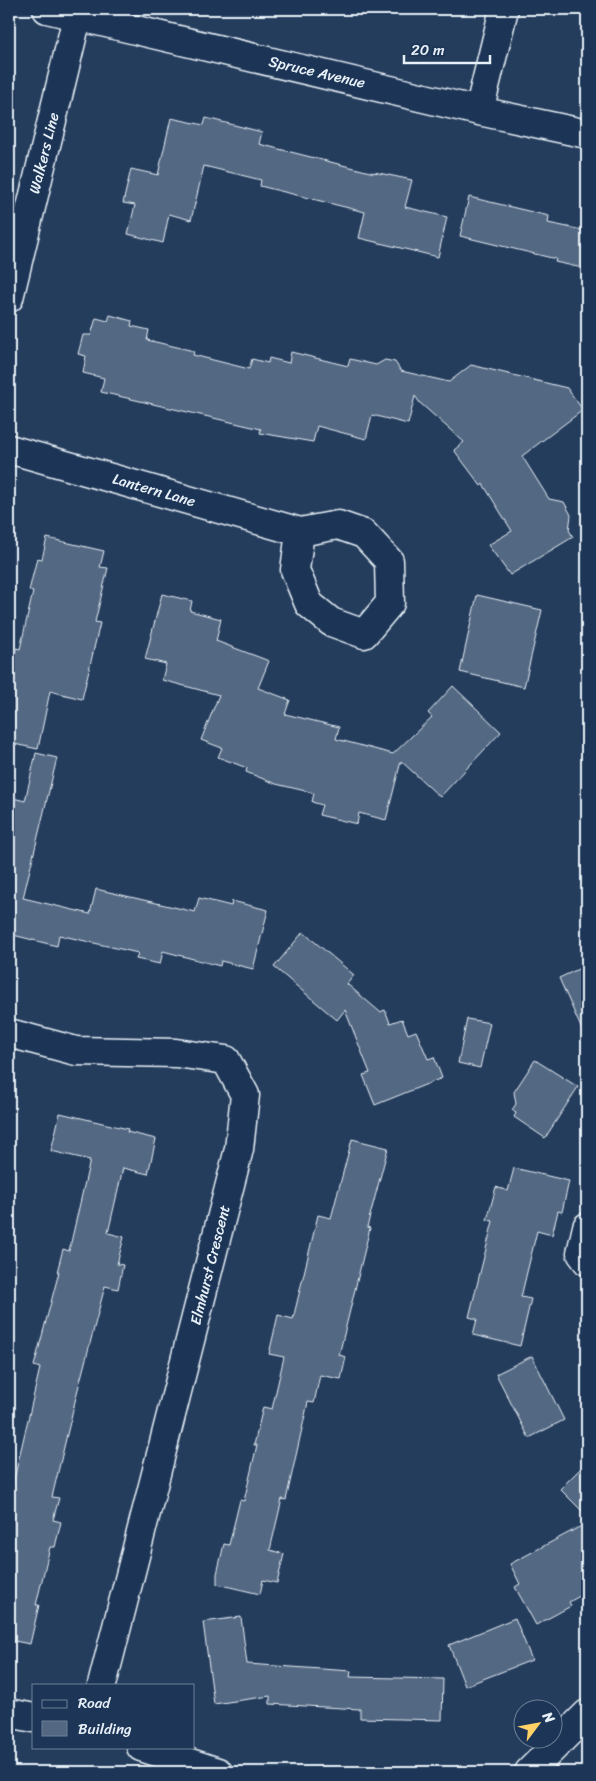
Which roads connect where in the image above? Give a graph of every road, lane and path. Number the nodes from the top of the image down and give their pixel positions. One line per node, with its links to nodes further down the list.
1 (47, 9): 3 (street, Spruce Avenue)
2 (504, 9): 4 (street)
3 (78, 12): 4 (street, Spruce Avenue); 6 (street, Walkers Line)
4 (479, 111): 5 (street, Spruce Avenue)
5 (587, 134)
6 (9, 298)
7 (9, 448): 8 (street, Lantern Lane)
8 (300, 532)
9 (9, 1034): 12 (street, Elmhurst Crescent)
10 (587, 1227): 11 (street)
11 (587, 1261)
12 (102, 1684)
13 (9, 1713): 15 (street)
14 (587, 1714): 18 (street)
15 (32, 1718)
16 (144, 1748): 17 (street)
17 (218, 1772)
18 (529, 1772)

